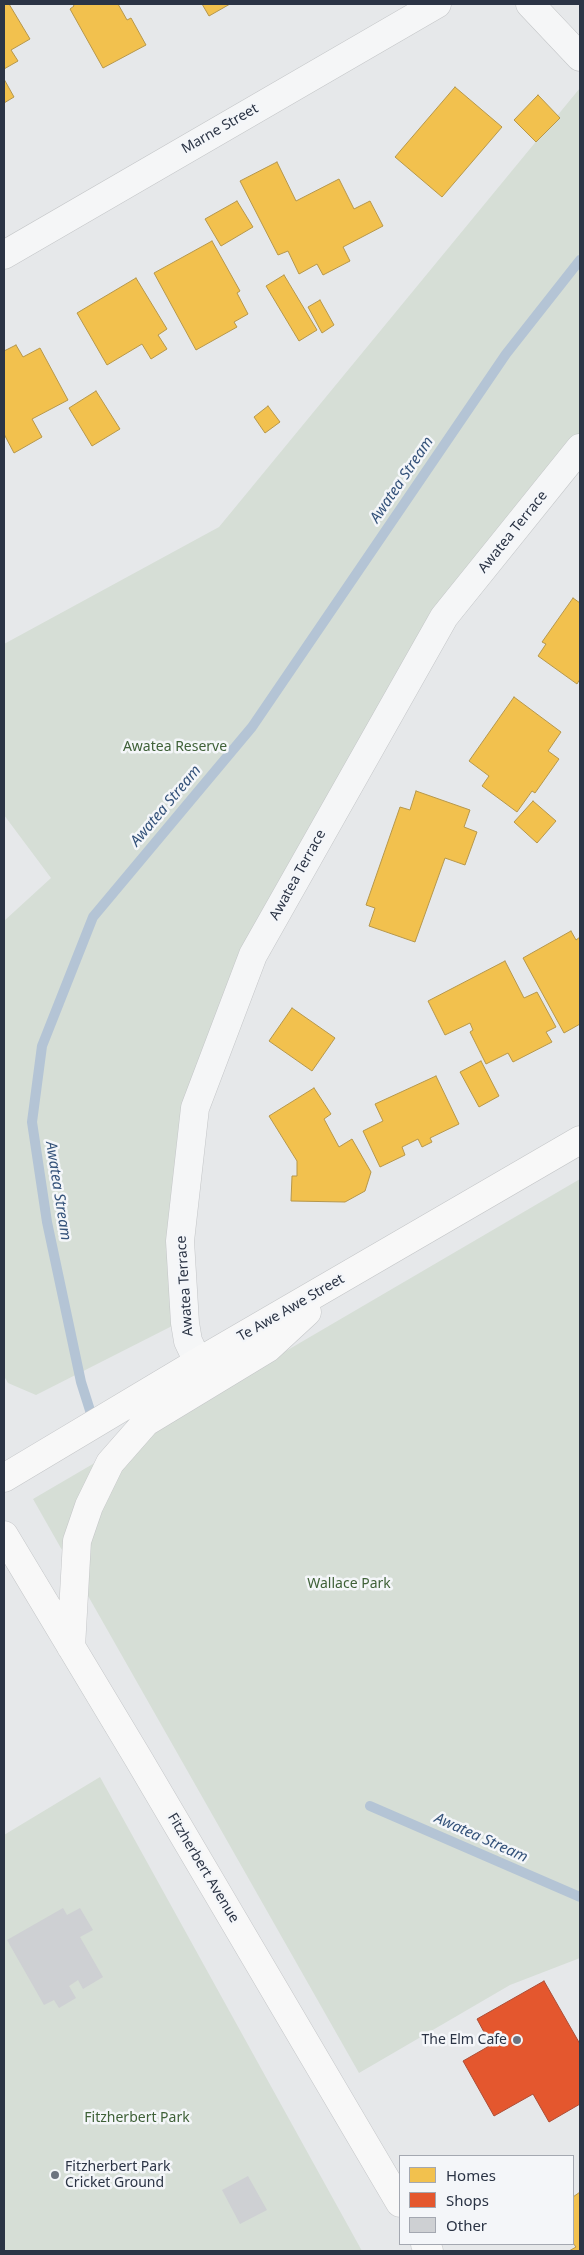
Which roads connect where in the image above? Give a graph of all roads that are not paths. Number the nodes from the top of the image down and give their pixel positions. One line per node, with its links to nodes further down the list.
1 (437, 4): 4 (street, Marne Street)
2 (530, 4): 3 (street)
3 (580, 57)
4 (4, 255)
5 (580, 448): 8 (street, Awatea Terrace)
6 (580, 1140): 7 (main road, Te Awe Awe Street)
7 (343, 1279): 8 (main road, Te Awe Awe Street); 11 (main road)
8 (198, 1362): 9 (main road, Te Awe Awe Street)
9 (4, 1478)
10 (4, 1535): 11 (main road, Fitzherbert Avenue)
11 (71, 1647): 12 (main road, Fitzherbert Avenue)
12 (399, 2201)

